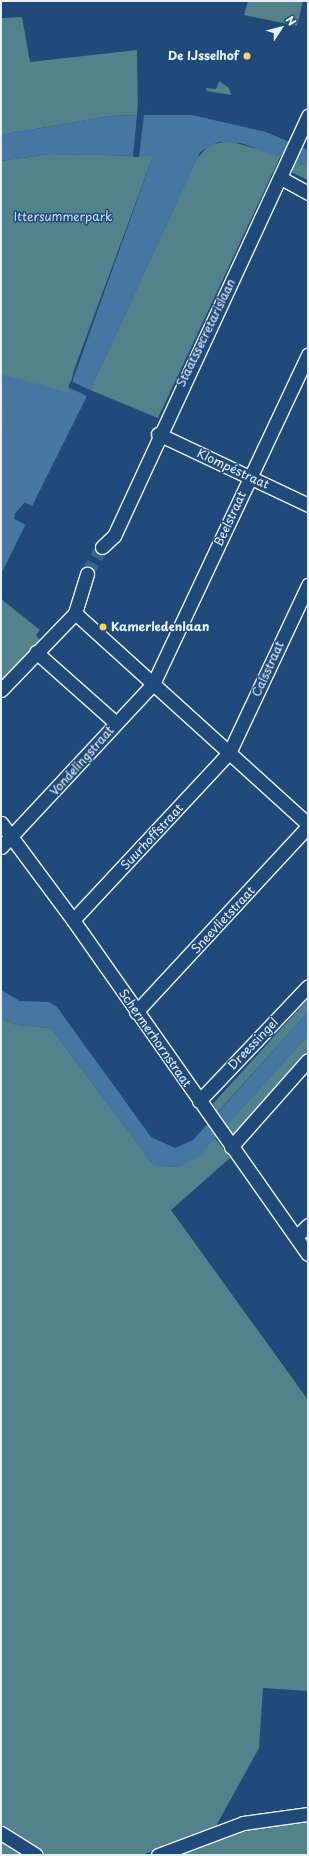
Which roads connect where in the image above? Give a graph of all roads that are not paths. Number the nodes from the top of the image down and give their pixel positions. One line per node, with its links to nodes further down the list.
1 (308, 116): 2 (street, Staatssecretarislaan)
2 (304, 132): 3 (street, Staatssecretarislaan)
3 (281, 178): 4 (street); 6 (street, Staatssecretarislaan)
4 (308, 193)
5 (308, 355): 7 (street, Beelstraat)
6 (158, 434): 7 (street, Klompéstraat); 9 (street, Staatssecretarislaan)
7 (249, 477): 8 (street, Klompéstraat); 14 (street, Beelstraat)
8 (308, 506)
9 (102, 547)
10 (87, 574): 12 (street)
11 (308, 585): 17 (street, Calsstraat)
12 (75, 613): 13 (street); 14 (street)
13 (36, 652): 15 (street); 16 (street)
14 (153, 684): 16 (street, Vondelingstraat); 17 (street)
15 (1, 690)
16 (116, 724): 20 (street, Vondelingstraat)
17 (229, 753): 19 (street); 22 (street, Suurhoffstraat)
18 (1, 823): 20 (street, Schermerhornstraat)
19 (308, 825): 24 (street, Sneevlietstraat)
20 (11, 838): 21 (street, Vondelingstraat); 22 (street, Schermerhornstraat)
21 (1, 847)
22 (74, 920): 24 (street, Schermerhornstraat)
23 (308, 986): 26 (street, Dreessingel)
24 (136, 1012): 26 (street, Schermerhornstraat)
25 (308, 1060): 27 (street)
26 (198, 1101): 27 (street, Schermerhornstraat)
27 (231, 1147): 29 (street, Schermerhornstraat)
28 (308, 1225): 29 (street)
29 (296, 1237): 30 (street, Schermerhornstraat)
30 (308, 1254)
31 (308, 1814): 34 (street)
32 (1, 1833): 33 (street)
33 (36, 1855)
34 (158, 1855)

